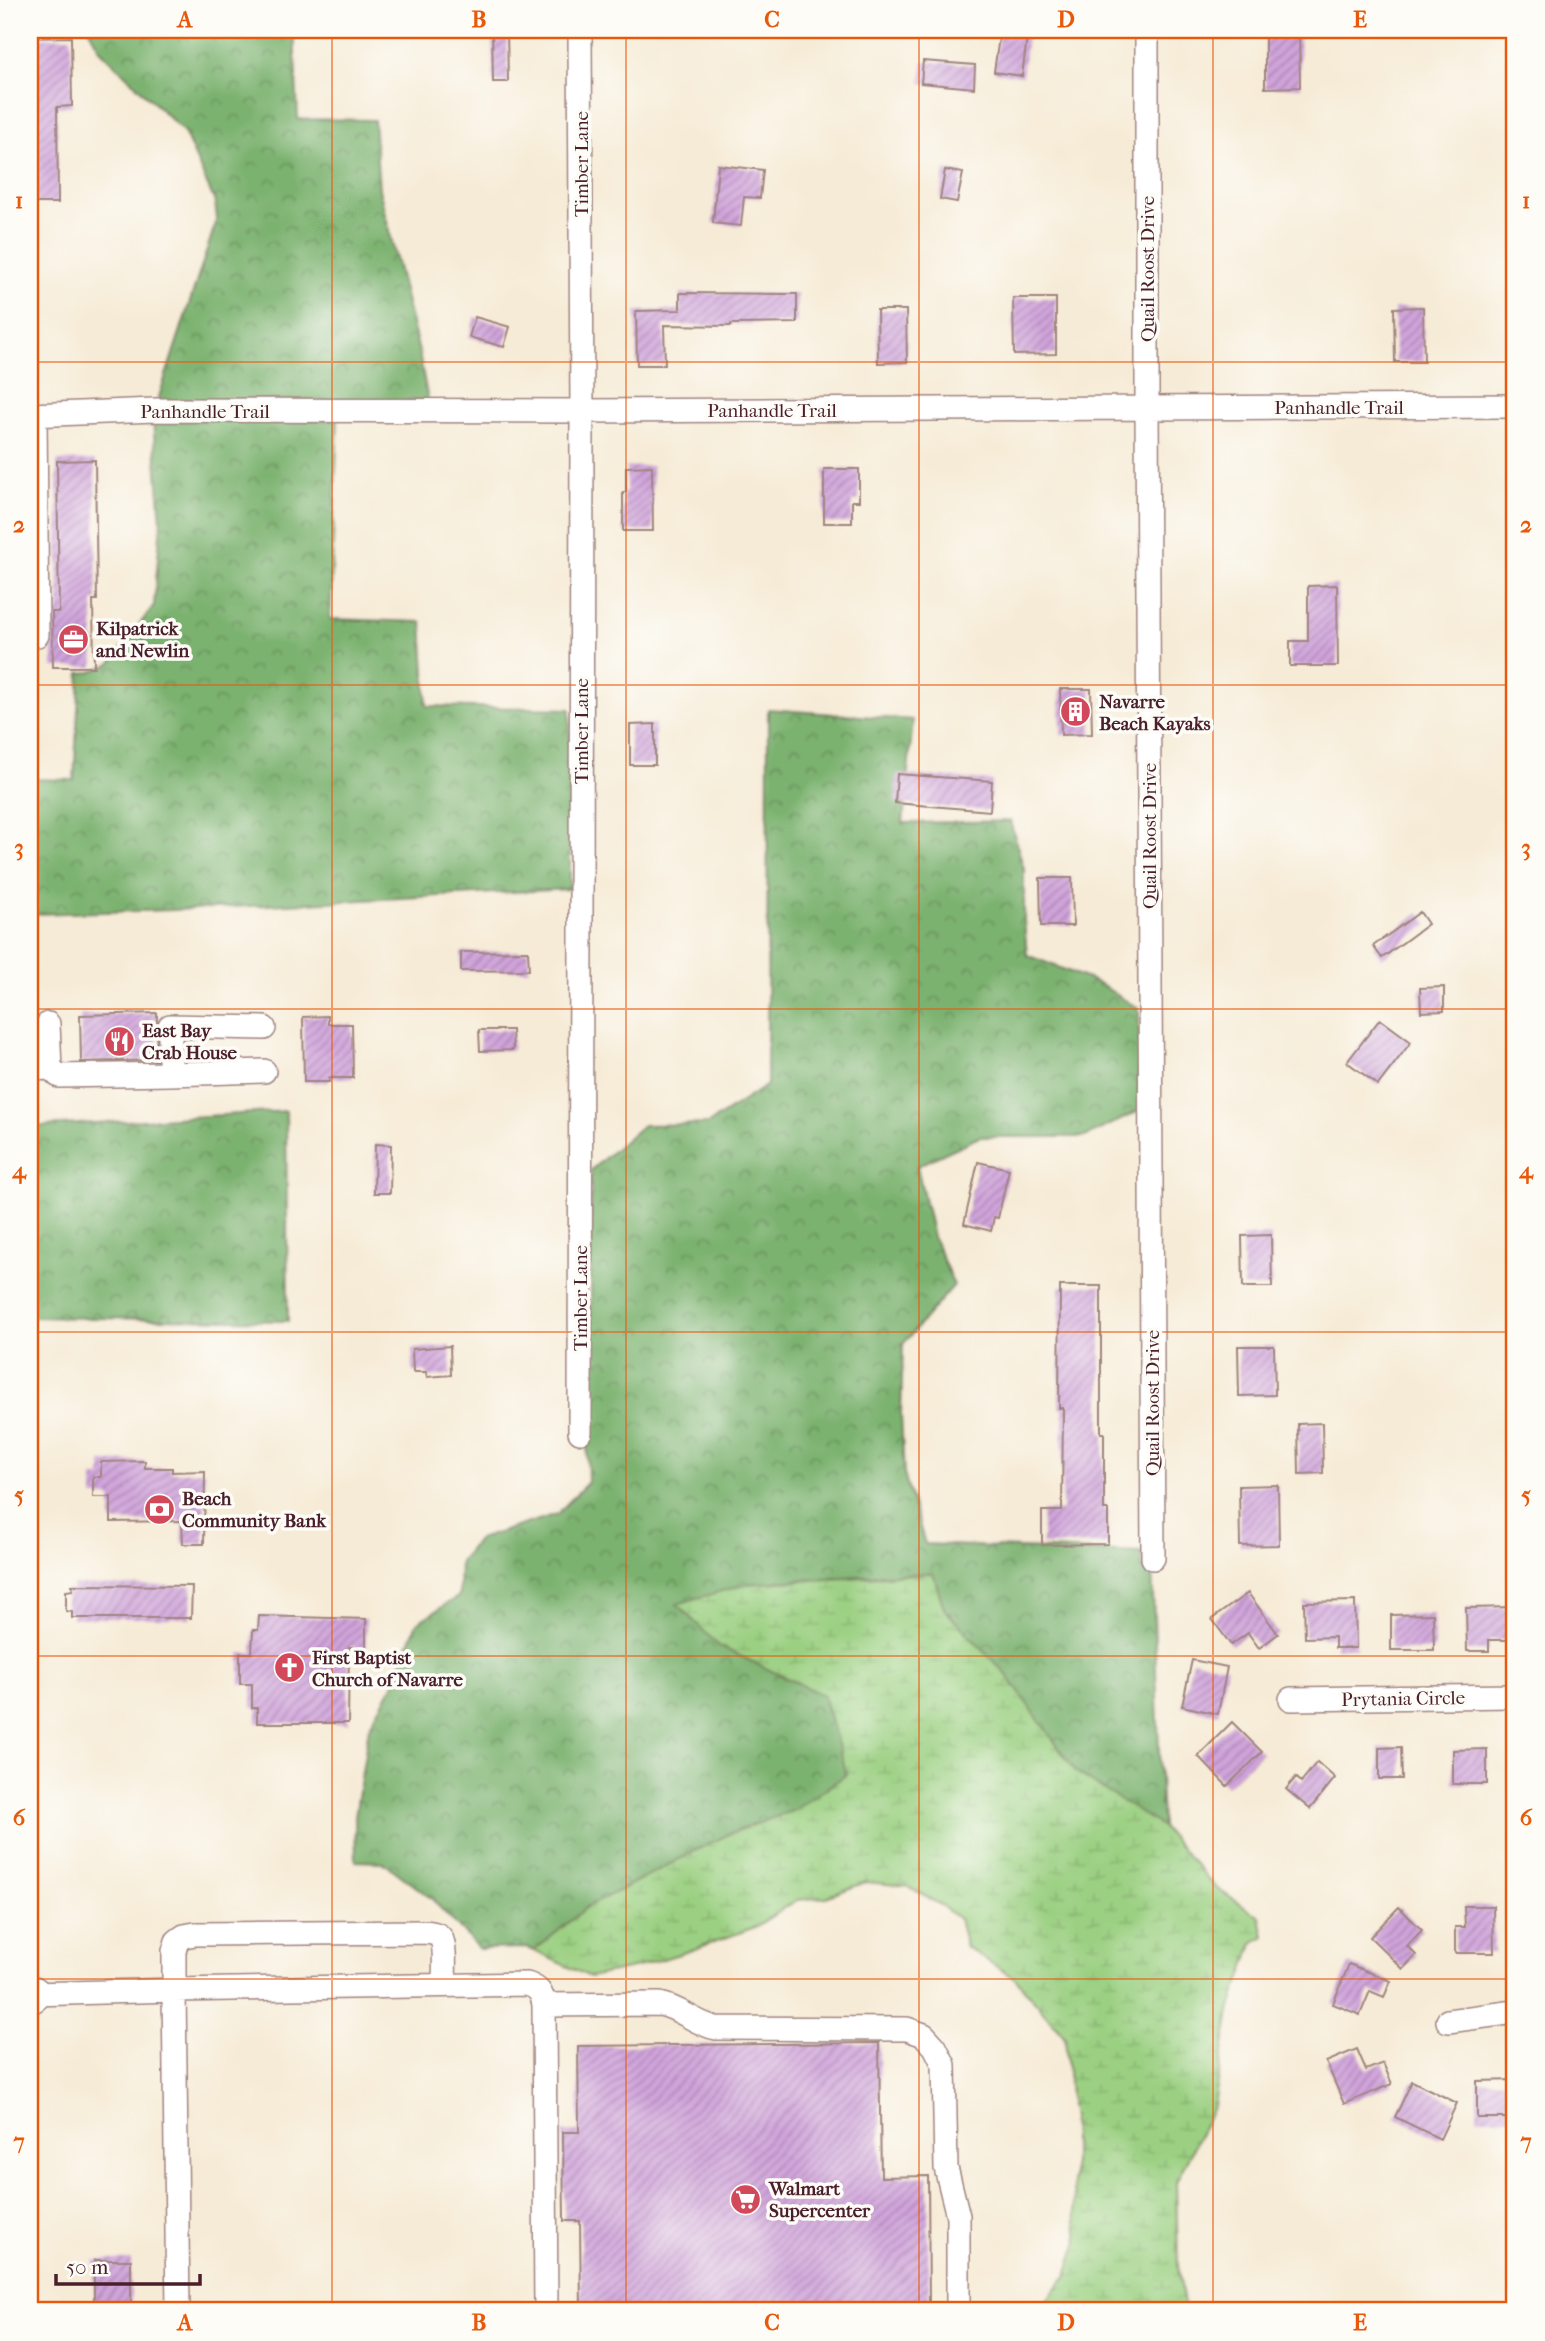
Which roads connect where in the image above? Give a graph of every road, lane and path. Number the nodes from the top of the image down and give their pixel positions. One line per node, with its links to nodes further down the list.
1 (580, 30): 5 (street, Timber Lane)
2 (1147, 30): 4 (street, Quail Roost Drive)
3 (1515, 406): 4 (street, Panhandle Trail)
4 (1147, 407): 5 (street, Panhandle Trail); 14 (street, Quail Roost Drive)
5 (582, 411): 6 (street, Panhandle Trail); 13 (street, Timber Lane)
6 (32, 415): 7 (street)
7 (30, 635)
8 (48, 1024): 10 (street)
9 (264, 1028): 12 (street)
10 (40, 1068): 12 (street)
11 (264, 1071): 12 (street)
12 (170, 1074)
13 (580, 1432)
14 (1153, 1558)
15 (1515, 1696): 16 (street, Prytania Circle)
16 (1291, 1699)
17 (444, 1985): 18 (street); 18 (street); 20 (street)
18 (174, 1990): 19 (street); 23 (street)
19 (31, 1994)
20 (544, 2005): 24 (street); 25 (street)
21 (1515, 2012): 22 (street)
22 (1448, 2021)
23 (178, 2311)
24 (547, 2311)
25 (958, 2311)

